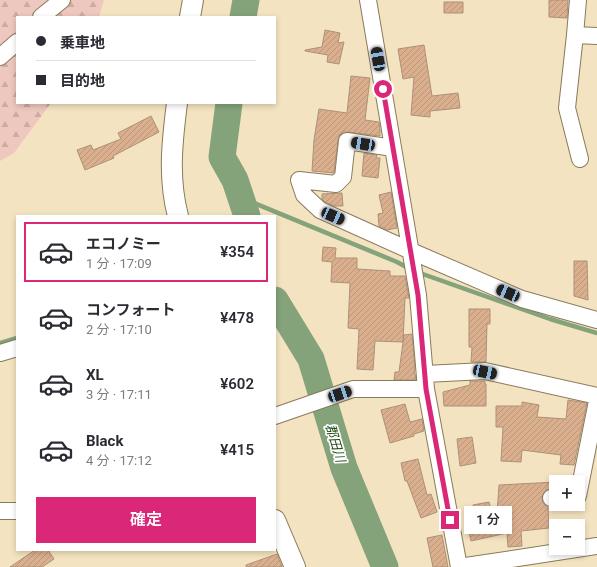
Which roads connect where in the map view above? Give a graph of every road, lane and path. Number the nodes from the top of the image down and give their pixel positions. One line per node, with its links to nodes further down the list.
1 (62, 0): 5 (street)
2 (193, 0): 6 (street)
3 (368, 0): 12 (street)
4 (578, 0): 7 (street)
5 (42, 16)
6 (190, 16)
7 (576, 35): 8 (street); 13 (street)
8 (597, 36)
9 (16, 43): 10 (street)
10 (0, 57)
11 (177, 104): 14 (street)
12 (393, 148): 15 (street); 15 (street)
13 (580, 159)
14 (178, 215)
15 (411, 255): 16 (street); 19 (street)
16 (597, 320)
17 (16, 348): 18 (street)
18 (0, 353)
19 (426, 381): 20 (street); 22 (street); 29 (street)
20 (597, 396)
21 (597, 401): 23 (street)
22 (276, 416)
23 (582, 475)
24 (0, 510): 25 (street)
25 (16, 511)
26 (276, 522): 28 (street)
27 (597, 546): 29 (street)
28 (294, 567)
29 (459, 567)

